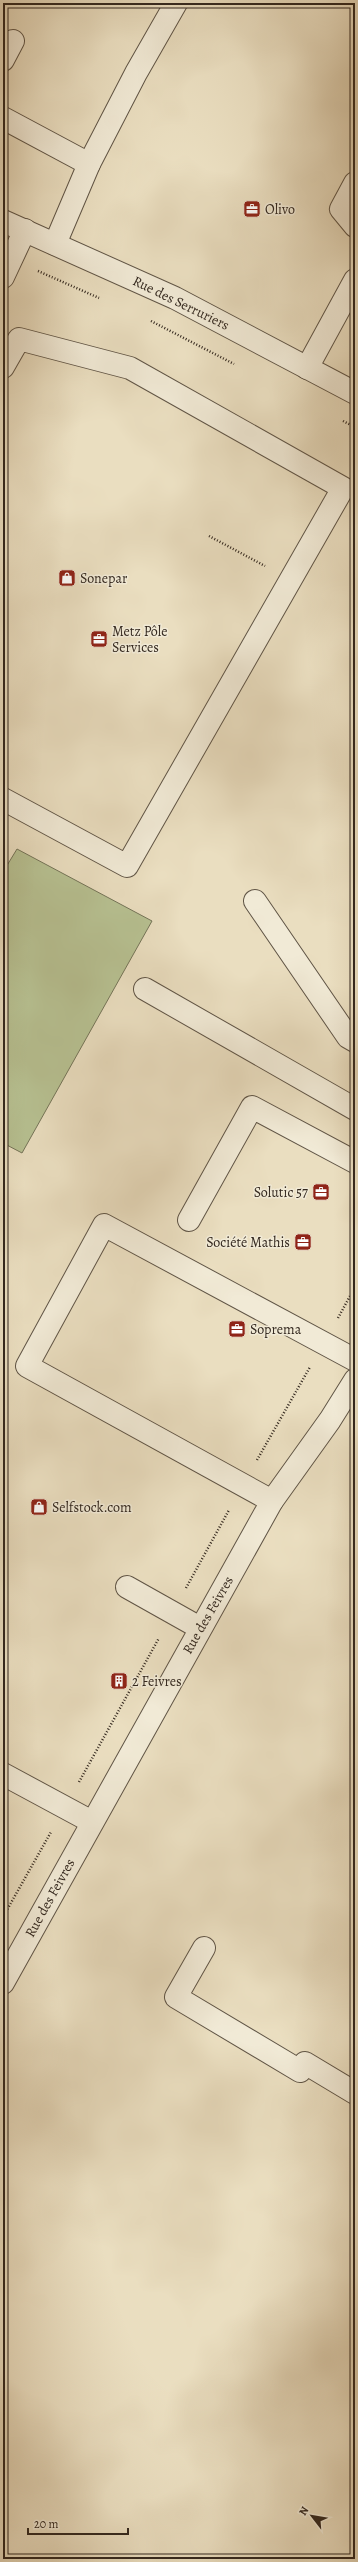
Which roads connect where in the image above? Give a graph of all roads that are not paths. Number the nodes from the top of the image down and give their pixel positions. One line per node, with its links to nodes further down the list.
1 (176, 3): 5 (street)
2 (13, 41): 3 (street)
3 (3, 60)
4 (3, 118): 5 (street)
5 (90, 164): 10 (street)
6 (355, 183): 8 (street)
7 (3, 222): 9 (street, Rue des Serruriers)
8 (355, 226)
9 (25, 230): 10 (street, Rue des Serruriers); 11 (street)
10 (55, 244): 14 (street, Rue des Serruriers)
11 (7, 268)
12 (355, 280): 14 (street)
13 (3, 368): 16 (street)
14 (307, 368): 15 (street, Rue des Serruriers)
15 (355, 393)
16 (349, 483): 17 (street)
17 (3, 799)
18 (255, 901): 20 (street)
19 (145, 989): 21 (street)
20 (355, 1041)
21 (355, 1108)
22 (355, 1162): 23 (street)
23 (189, 1220)
24 (355, 1360): 26 (street)
25 (355, 1380): 26 (street, Rue des Feivres)
26 (272, 1501): 28 (street, Rue des Feivres)
27 (127, 1587): 28 (street)
28 (200, 1628): 30 (street, Rue des Feivres)
29 (3, 1774): 30 (street)
30 (92, 1822): 32 (street, Rue des Feivres)
31 (204, 1948): 33 (street)
32 (3, 1983)
33 (355, 2093)

